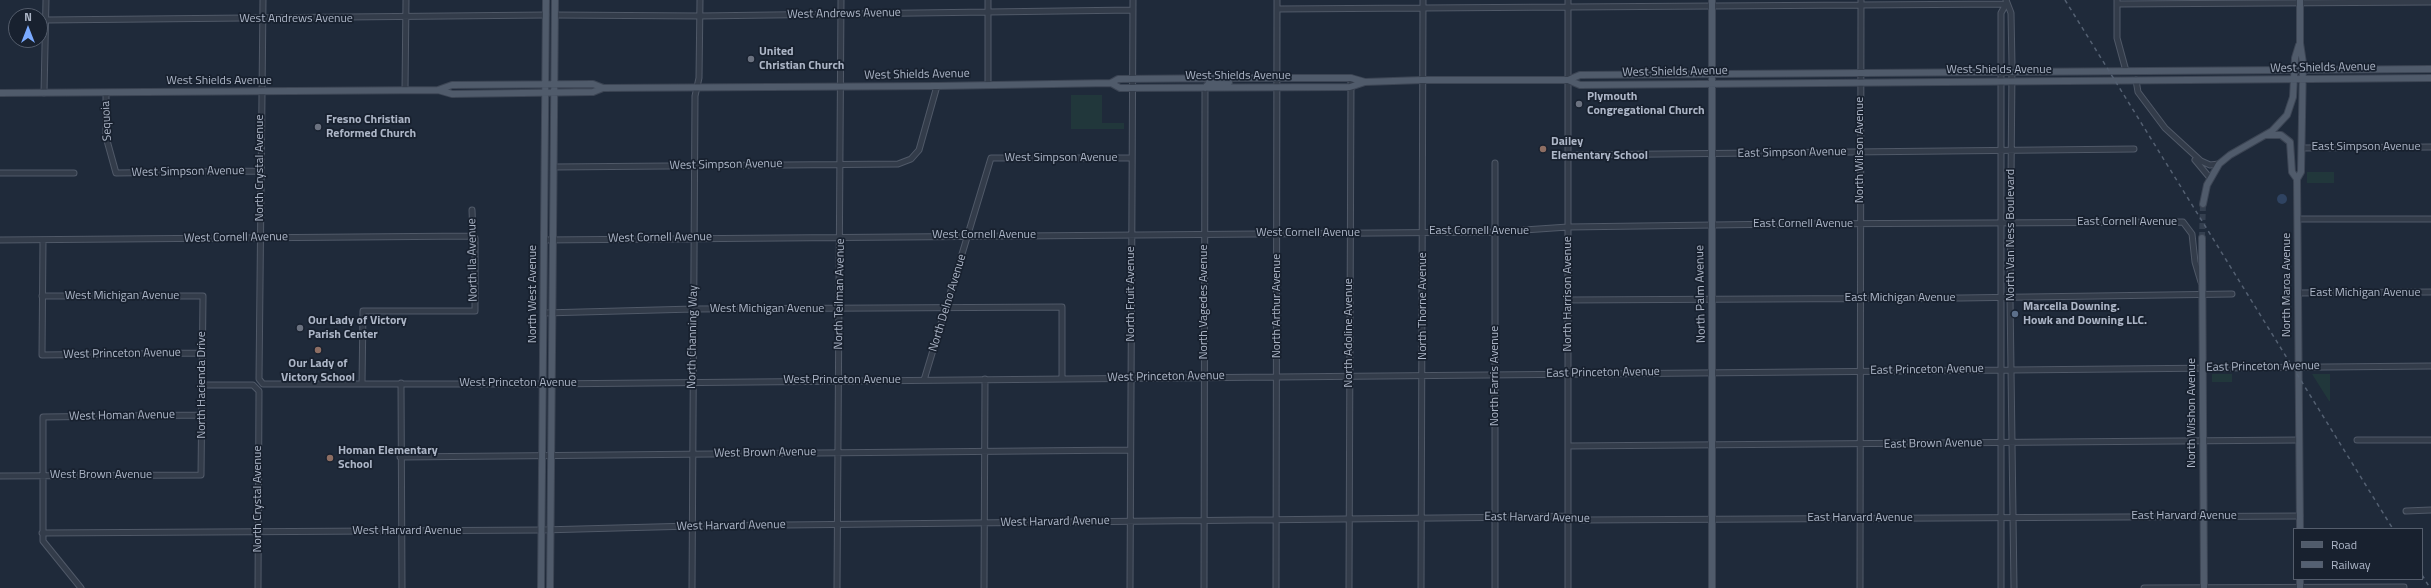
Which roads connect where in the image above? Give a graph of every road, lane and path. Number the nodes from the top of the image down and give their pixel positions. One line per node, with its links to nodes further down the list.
1 (263, 0): 29 (street, North Crystal Avenue)
2 (406, 0): 28 (street)
3 (546, 0): 25 (main road, North West Avenue)
4 (555, 0): 26 (main road, North West Avenue)
5 (700, 0): 27 (street)
6 (841, 0): 24 (street, North Teilman Avenue)
7 (988, 0): 23 (street)
8 (1133, 0): 22 (street, North Fruit Avenue)
9 (1277, 0): 20 (street, North Arthur Avenue)
10 (1423, 0): 21 (street, North Thorne Avenue)
11 (1568, 0): 19 (street, North Harrison Avenue)
12 (2300, 1): 15 (street); 16 (street); 31 (main road, North Maroa Avenue)
13 (1999, 2): 14 (street); 18 (street)
14 (2006, 2): 37 (street, North Van Ness Boulevard); 38 (street, North Van Ness Boulevard)
15 (2117, 2): 36 (street)
16 (2431, 2)
17 (1712, 3): 18 (street); 19 (street); 39 (main road, North Palm Avenue)
18 (1861, 3): 40 (street, North Wilson Avenue)
19 (1567, 8): 21 (street); 49 (street, North Harrison Avenue)
20 (1277, 9): 21 (street); 42 (street, North Arthur Avenue)
21 (1423, 9): 48 (street, North Thorne Avenue)
22 (1133, 10): 23 (street, West Andrews Avenue); 45 (street, North Fruit Avenue)
23 (988, 12): 24 (street, West Andrews Avenue); 59 (street)
24 (841, 14): 27 (street, West Andrews Avenue); 60 (street, North Teilman Avenue)
25 (546, 15): 28 (street, West Andrews Avenue); 57 (main road, North West Avenue)
26 (555, 15): 27 (street, West Andrews Avenue); 58 (main road, North West Avenue)
27 (700, 16): 62 (street, North Channing Way)
28 (406, 18): 29 (street, West Andrews Avenue); 68 (street)
29 (262, 19): 30 (street, West Andrews Avenue); 70 (street, North Crystal Avenue)
30 (48, 20)
31 (2300, 43): 34 (main road, North Maroa Avenue); 35 (main road, North Maroa Avenue)
32 (45, 48): 72 (street)
33 (2431, 69): 35 (main road, West Shields Avenue)
34 (2295, 70): 35 (main road, West Shields Avenue); 36 (main road, West Shields Avenue); 46 (main road, North Maroa Avenue)
35 (2303, 70): 47 (main road, North Maroa Avenue)
36 (2126, 71): 38 (main road, West Shields Avenue)
37 (2001, 72): 38 (main road, West Shields Avenue); 40 (main road, West Shields Avenue); 52 (street, North Van Ness Boulevard)
38 (2012, 72): 53 (street, North Van Ness Boulevard)
39 (1711, 74): 40 (main road, West Shields Avenue); 49 (main road, West Shields Avenue); 56 (main road, North Palm Avenue)
40 (1860, 74): 51 (street, North Wilson Avenue)
41 (1242, 78): 42 (main road, West Shields Avenue); 45 (main road, West Shields Avenue); 67 (main road)
42 (1276, 78): 43 (main road, West Shields Avenue); 63 (street, North Arthur Avenue)
43 (1351, 78): 54 (main road, West Shields Avenue); 64 (street, North Adoline Avenue)
44 (2431, 78): 47 (main road, West Shields Avenue)
45 (1132, 79): 55 (main road, West Shields Avenue); 66 (street, North Fruit Avenue)
46 (2294, 79): 47 (main road, West Shields Avenue); 50 (main road, West Shields Avenue); 76 (main road)
47 (2302, 79): 78 (main road, North Maroa Avenue)
48 (1422, 80): 49 (main road, West Shields Avenue); 54 (main road, West Shields Avenue); 108 (street, North Thorne Avenue)
49 (1568, 80): 56 (main road, West Shields Avenue); 84 (street, North Harrison Avenue)
50 (2136, 80): 53 (main road, West Shields Avenue); 83 (street)
51 (1860, 81): 52 (main road, West Shields Avenue); 56 (main road, West Shields Avenue); 82 (street, North Wilson Avenue)
52 (2001, 81): 53 (main road, West Shields Avenue); 80 (street, North Van Ness Boulevard)
53 (2012, 81): 81 (street, North Van Ness Boulevard)
54 (1366, 82): 64 (main road, West Shields Avenue)
55 (1111, 83): 59 (main road, West Shields Avenue); 66 (main road, West Shields Avenue)
56 (1711, 83): 85 (main road, North Palm Avenue)
57 (545, 84): 58 (main road, West Shields Avenue); 69 (main road, West Shields Avenue); 74 (main road, North West Avenue)
58 (555, 84): 65 (main road, West Shields Avenue); 75 (main road, North West Avenue)
59 (988, 85): 61 (main road, West Shields Avenue)
60 (841, 86): 61 (main road, West Shields Avenue); 62 (main road, West Shields Avenue); 89 (street, North Teilman Avenue)
61 (937, 86): 89 (street, West Simpson Avenue)
62 (697, 87): 65 (main road, West Shields Avenue); 91 (street, North Channing Way)
63 (1277, 87): 64 (main road, West Shields Avenue); 67 (main road, West Shields Avenue); 112 (street, North Arthur Avenue)
64 (1350, 87): 109 (street, North Adoline Avenue)
65 (603, 88): 75 (main road, West Shields Avenue)
66 (1132, 88): 67 (main road, West Shields Avenue); 87 (street, North Fruit Avenue)
67 (1205, 88): 111 (street, North Vagedes Avenue)
68 (405, 90): 69 (main road, West Shields Avenue); 70 (main road, West Shields Avenue)
69 (438, 90): 74 (main road, West Shields Avenue)
70 (261, 91): 73 (main road, West Shields Avenue); 93 (street, North Crystal Avenue)
71 (0, 93): 72 (main road, West Shields Avenue)
72 (44, 93): 73 (main road, West Shields Avenue)
73 (106, 93): 96 (street, Sequoia)
74 (545, 93): 75 (main road, West Shields Avenue); 122 (main road, North West Avenue)
75 (555, 93): 92 (main road, North West Avenue)
76 (2267, 135): 90 (main road); 98 (main road)
77 (2431, 147): 78 (street, East Simpson Avenue)
78 (2302, 148): 98 (main road, North Maroa Avenue)
79 (2134, 149): 81 (street, East Simpson Avenue)
80 (2001, 150): 81 (street, East Simpson Avenue); 82 (street, East Simpson Avenue); 103 (street, North Van Ness Boulevard)
81 (2012, 150): 104 (street, North Van Ness Boulevard)
82 (1860, 152): 85 (street, East Simpson Avenue); 105 (street, North Wilson Avenue)
83 (2192, 154): 90 (street); 97 (street)
84 (1569, 155): 85 (street, East Simpson Avenue); 107 (street, North Harrison Avenue)
85 (1712, 155): 106 (main road, North Palm Avenue)
86 (991, 158): 87 (street, West Simpson Avenue); 114 (street, North Delno Avenue)
87 (1131, 158): 113 (street, North Fruit Avenue)
88 (1495, 163): 110 (street, North Farris Avenue)
89 (840, 164): 91 (street, West Simpson Avenue); 116 (street, North Teilman Avenue)
90 (2219, 164): 97 (main road)
91 (695, 166): 92 (street, West Simpson Avenue); 118 (street, North Channing Way)
92 (554, 168): 123 (main road, North West Avenue)
93 (260, 171): 96 (street, West Simpson Avenue); 117 (street, North Crystal Avenue)
94 (0, 173): 95 (street)
95 (74, 173)
96 (116, 173)
97 (2210, 178): 99 (main road)
98 (2297, 179): 101 (main road, North Maroa Avenue)
99 (2203, 204)
100 (472, 210): 115 (street, North Ila Avenue)
101 (2298, 219): 102 (street); 126 (main road, North Maroa Avenue)
102 (2431, 219)
103 (2001, 223): 104 (street, East Cornell Avenue); 105 (street, East Cornell Avenue); 132 (street, North Van Ness Boulevard)
104 (2011, 223): 124 (street, East Cornell Avenue); 133 (street, North Van Ness Boulevard)
105 (1860, 224): 106 (street, East Cornell Avenue); 131 (street, North Wilson Avenue)
106 (1712, 226): 107 (street, East Cornell Avenue); 134 (main road, North Palm Avenue)
107 (1568, 227): 110 (street, East Cornell Avenue); 135 (street, North Harrison Avenue)
108 (1423, 231): 109 (street, West Cornell Avenue); 110 (street, East Cornell Avenue); 151 (street, North Thorne Avenue)
109 (1349, 232): 112 (street, West Cornell Avenue); 153 (street, North Adoline Avenue)
110 (1495, 232): 149 (street, North Farris Avenue)
111 (1204, 233): 112 (street, West Cornell Avenue); 113 (street, West Cornell Avenue); 154 (street, North Vagedes Avenue)
112 (1277, 233): 152 (street, North Arthur Avenue)
113 (1131, 234): 114 (street, West Cornell Avenue); 156 (street, North Fruit Avenue)
114 (968, 235): 116 (street, West Cornell Avenue); 137 (street, North Delno Avenue)
115 (472, 236): 117 (street, West Cornell Avenue); 161 (street, North Ila Avenue)
116 (840, 236): 118 (street, West Cornell Avenue); 136 (street, North Teilman Avenue)
117 (260, 238): 121 (street, West Cornell Avenue); 166 (street, North Crystal Avenue)
118 (695, 238): 123 (street, West Cornell Avenue); 138 (street, North Channing Way)
119 (2202, 238): 124 (main road, North Wishon Avenue)
120 (0, 240): 121 (street, West Cornell Avenue)
121 (43, 240): 129 (street)
122 (544, 240): 123 (street, West Cornell Avenue); 139 (main road, North West Avenue)
123 (553, 240): 140 (main road, North West Avenue)
124 (2202, 287): 127 (main road, North Wishon Avenue)
125 (2431, 292): 126 (street, East Michigan Avenue)
126 (2298, 293): 143 (main road, North Maroa Avenue)
127 (2203, 294): 128 (street, East Michigan Avenue); 133 (street, East Michigan Avenue); 144 (main road, North Wishon Avenue)
128 (2232, 294)
129 (42, 296): 130 (street, West Michigan Avenue); 141 (street, West Princeton Avenue)
130 (203, 296): 141 (street, North Hacienda Drive)
131 (1859, 297): 132 (street, East Michigan Avenue); 134 (street, East Michigan Avenue); 147 (street, North Wilson Avenue)
132 (2001, 297): 133 (street, East Michigan Avenue); 145 (street, North Van Ness Boulevard)
133 (2010, 297): 146 (street, North Van Ness Boulevard)
134 (1713, 298): 135 (street, East Michigan Avenue); 148 (main road, North Palm Avenue)
135 (1567, 300): 150 (street, North Harrison Avenue)
136 (840, 308): 137 (street, West Michigan Avenue); 138 (street, West Michigan Avenue); 158 (street, North Teilman Avenue)
137 (947, 308): 155 (street, West Michigan Avenue); 159 (street, North Delno Avenue)
138 (694, 309): 140 (street, West Michigan Avenue); 160 (street, North Channing Way)
139 (544, 313): 140 (street, West Michigan Avenue); 163 (main road, North West Avenue)
140 (553, 313): 164 (main road, North West Avenue)
141 (201, 353): 165 (street, North Hacienda Drive)
142 (2431, 366): 143 (street, East Princeton Avenue)
143 (2298, 367): 144 (street, East Princeton Avenue); 168 (main road, North Maroa Avenue)
144 (2203, 368): 146 (street, East Princeton Avenue); 171 (main road, North Wishon Avenue)
145 (2001, 369): 146 (street, East Princeton Avenue); 147 (street, East Princeton Avenue); 172 (street, North Van Ness Boulevard)
146 (2011, 370): 173 (street, North Van Ness Boulevard)
147 (1859, 371): 148 (street, East Princeton Avenue); 174 (street, North Wilson Avenue)
148 (1713, 372): 150 (street, East Princeton Avenue); 176 (main road, North Palm Avenue)
149 (1494, 374): 150 (street, East Princeton Avenue); 151 (street, East Princeton Avenue); 194 (street, North Farris Avenue)
150 (1568, 374): 175 (street, North Harrison Avenue)
151 (1423, 375): 153 (street, West Princeton Avenue); 195 (street, North Thorne Avenue)
152 (1276, 376): 153 (street, West Princeton Avenue); 154 (street, West Princeton Avenue); 199 (street, North Arthur Avenue)
153 (1349, 376): 200 (street, North Adoline Avenue)
154 (1204, 377): 156 (street, West Princeton Avenue); 198 (street, North Vagedes Avenue)
155 (1062, 378): 156 (street, West Princeton Avenue); 157 (street, West Princeton Avenue)
156 (1130, 378): 177 (street, North Fruit Avenue)
157 (985, 379): 159 (street, West Princeton Avenue); 178 (street)
158 (839, 380): 159 (street, West Princeton Avenue); 160 (street, West Princeton Avenue); 179 (street, North Teilman Avenue)
159 (924, 380)
160 (693, 382): 164 (street, West Princeton Avenue); 180 (street, North Channing Way)
161 (362, 384): 162 (street, West Princeton Avenue); 166 (street, West Princeton Avenue)
162 (401, 384): 163 (street, West Princeton Avenue); 182 (street)
163 (543, 384): 164 (street, West Princeton Avenue); 183 (main road, North West Avenue)
164 (552, 384): 181 (main road, North West Avenue)
165 (201, 385): 166 (street, West Princeton Avenue); 167 (street, North Hacienda Drive)
166 (259, 385): 209 (street, North Crystal Avenue)
167 (201, 415): 184 (street, North Hacienda Drive); 186 (street, West Homan Avenue)
168 (2299, 440): 171 (street, East Brown Avenue); 193 (main road, North Maroa Avenue)
169 (2358, 440): 170 (street)
170 (2431, 440)
171 (2204, 441): 173 (street, East Brown Avenue); 192 (main road, North Wishon Avenue)
172 (2001, 443): 173 (street, East Brown Avenue); 174 (street, East Brown Avenue); 190 (street, North Van Ness Boulevard)
173 (2012, 443): 191 (street, North Van Ness Boulevard)
174 (1860, 444): 176 (street, East Brown Avenue); 197 (street, North Wilson Avenue)
175 (1568, 446): 176 (street, East Brown Avenue); 189 (street, North Harrison Avenue)
176 (1713, 446): 196 (main road, North Palm Avenue)
177 (1130, 450): 178 (street, West Brown Avenue); 201 (street, North Fruit Avenue)
178 (985, 451): 179 (street, West Brown Avenue); 202 (street)
179 (839, 452): 180 (street, West Brown Avenue); 203 (street, North Teilman Avenue)
180 (693, 454): 181 (street, West Brown Avenue); 204 (street, North Channing Way)
181 (551, 455): 183 (street, West Brown Avenue); 207 (main road, North West Avenue)
182 (400, 457): 183 (street, West Brown Avenue); 208 (street)
183 (542, 457): 206 (main road, North West Avenue)
184 (201, 475): 186 (street, West Brown Avenue)
185 (0, 476): 186 (street, West Brown Avenue)
186 (42, 476): 210 (street)
187 (2431, 510): 188 (street)
188 (2406, 511)
189 (1567, 516): 194 (street, East Harvard Avenue); 196 (street, East Harvard Avenue); 227 (street, North Harrison Avenue)
190 (2001, 516): 191 (street, East Harvard Avenue); 197 (street, East Harvard Avenue); 230 (street, North Van Ness Boulevard)
191 (2013, 516): 192 (street, East Harvard Avenue); 231 (street, North Van Ness Boulevard)
192 (2203, 516): 193 (street, East Harvard Avenue); 233 (main road, North Wishon Avenue)
193 (2300, 516): 205 (main road, North Maroa Avenue)
194 (1496, 517): 195 (street, East Harvard Avenue); 226 (street, North Farris Avenue)
195 (1421, 518): 200 (street, West Harvard Avenue); 225 (street, North Thorne Avenue)
196 (1712, 518): 197 (street, East Harvard Avenue); 228 (main road, North Palm Avenue)
197 (1859, 518): 229 (street, North Wilson Avenue)
198 (1204, 520): 199 (street, West Harvard Avenue); 201 (street, West Harvard Avenue); 222 (street, North Vagedes Avenue)
199 (1277, 520): 200 (street, West Harvard Avenue); 223 (street, North Arthur Avenue)
200 (1349, 520): 224 (street, North Adoline Avenue)
201 (1130, 522): 202 (street, West Harvard Avenue); 221 (street, North Fruit Avenue)
202 (984, 523): 203 (street, West Harvard Avenue); 220 (street)
203 (838, 525): 204 (street, West Harvard Avenue); 219 (street, North Teilman Avenue)
204 (692, 526): 207 (street, West Harvard Avenue); 218 (street, North Channing Way)
205 (2300, 528)
206 (542, 530): 207 (street, West Harvard Avenue); 208 (street, West Harvard Avenue); 216 (main road, North West Avenue)
207 (550, 530): 217 (main road, North West Avenue)
208 (401, 531): 209 (street, West Harvard Avenue); 215 (street)
209 (258, 532): 210 (street, West Harvard Avenue); 214 (street, North Crystal Avenue)
210 (42, 533): 213 (street)
211 (2300, 587): 212 (street); 233 (street)
212 (2404, 587)
213 (81, 588)
214 (258, 588)
215 (402, 588)
216 (541, 588)
217 (550, 588)
218 (692, 588)
219 (837, 588)
220 (984, 588)
221 (1130, 588)
222 (1204, 588)
223 (1276, 588)
224 (1349, 588)
225 (1421, 588)
226 (1495, 588)
227 (1568, 588)
228 (1712, 588)
229 (1860, 588)
230 (2001, 588)
231 (2014, 588)
232 (2144, 588): 233 (street)
233 (2204, 588)

